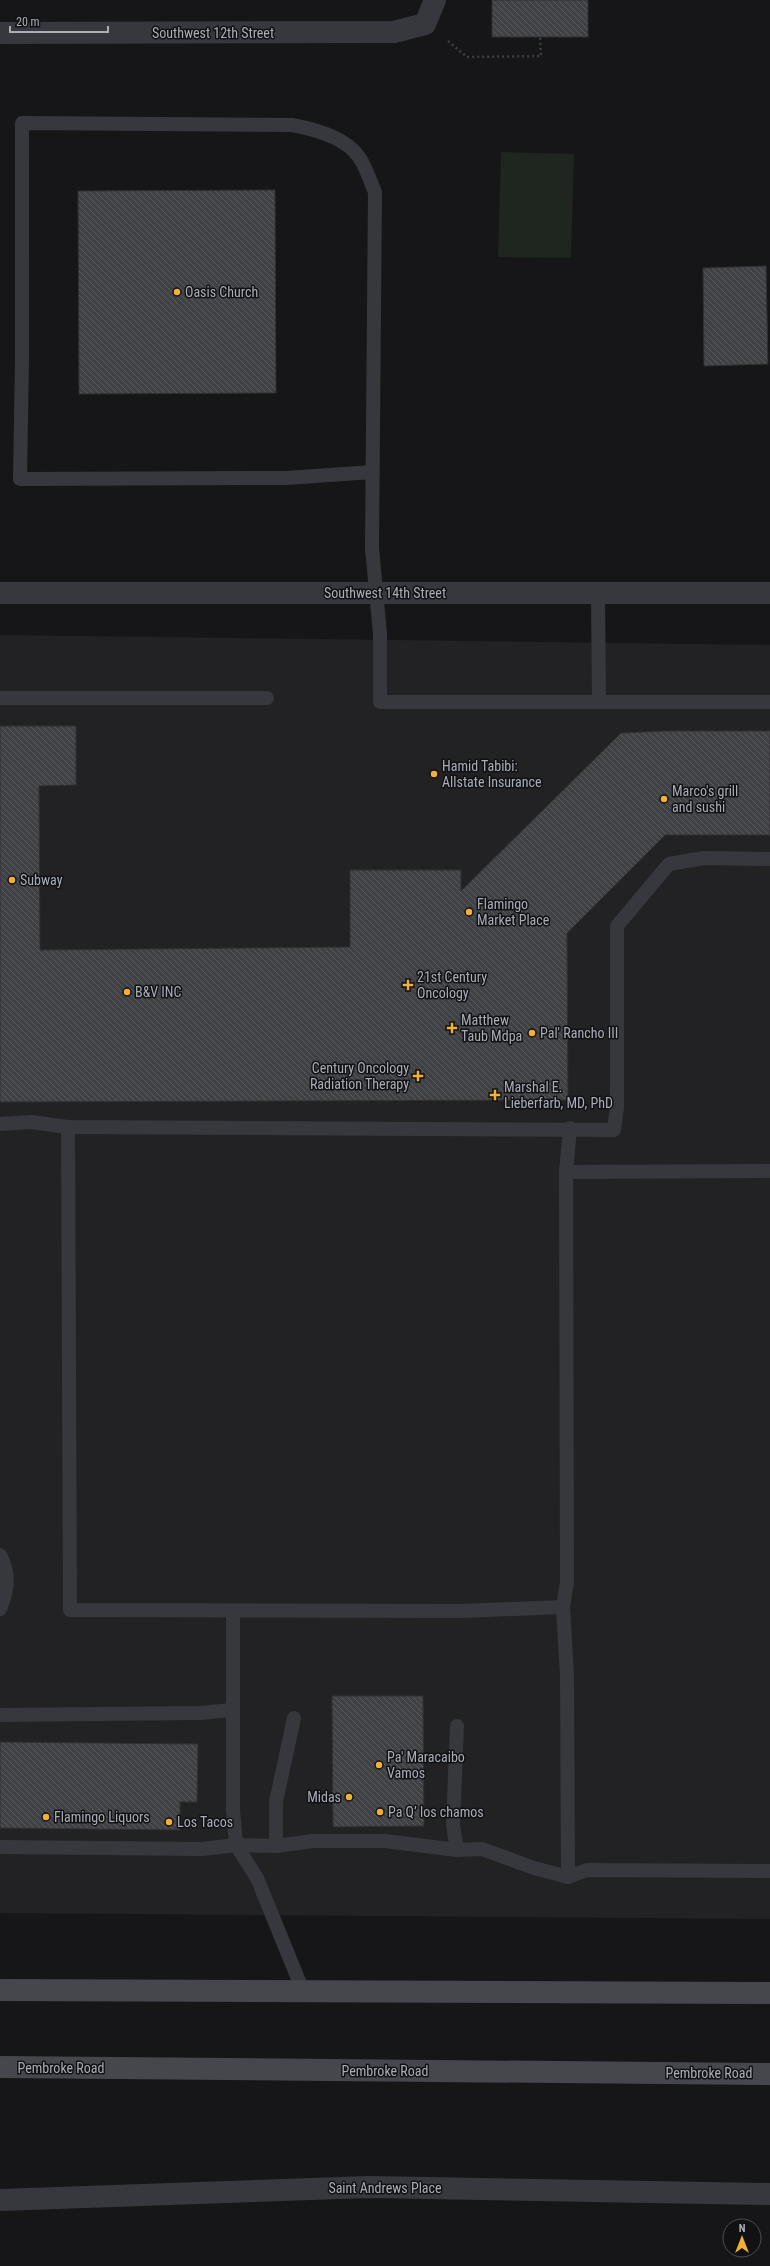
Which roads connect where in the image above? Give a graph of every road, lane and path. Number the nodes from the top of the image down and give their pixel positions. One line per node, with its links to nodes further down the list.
1 (434, 0): 2 (street)
2 (425, 24): 3 (street, Southwest 12th Street); 4 (path)
3 (0, 33)
4 (540, 36)
5 (373, 472): 5 (lane); 7 (lane)
6 (0, 593): 7 (street, Southwest 14th Street)
7 (378, 593): 8 (street, Southwest 14th Street); 12 (lane)
8 (598, 593): 9 (street, Southwest 14th Street); 12 (lane)
9 (770, 593)
10 (0, 698): 11 (lane)
11 (268, 698)
12 (599, 702): 13 (lane)
13 (770, 702)
14 (770, 859): 17 (lane)
15 (0, 1124): 16 (lane)
16 (68, 1127): 17 (lane); 23 (lane)
17 (570, 1128): 19 (lane)
18 (770, 1171): 19 (lane)
19 (566, 1172): 21 (lane)
20 (0, 1555): 22 (lane)
21 (563, 1607): 23 (lane); 33 (lane)
22 (0, 1609)
23 (233, 1611): 24 (lane)
24 (232, 1710): 25 (lane); 28 (lane)
25 (0, 1715)
26 (294, 1718): 29 (lane)
27 (457, 1726): 31 (lane)
28 (236, 1845): 29 (lane); 30 (lane); 35 (lane)
29 (276, 1846): 31 (lane)
30 (0, 1847)
31 (457, 1850): 33 (lane)
32 (770, 1871): 33 (lane)
33 (568, 1877)
34 (0, 1990): 35 (main road)
35 (303, 1991): 36 (main road)
36 (770, 1993)
37 (0, 2067): 38 (main road, Pembroke Road)
38 (770, 2074)
39 (770, 2194): 40 (street, Saint Andrews Place)
40 (0, 2200)

